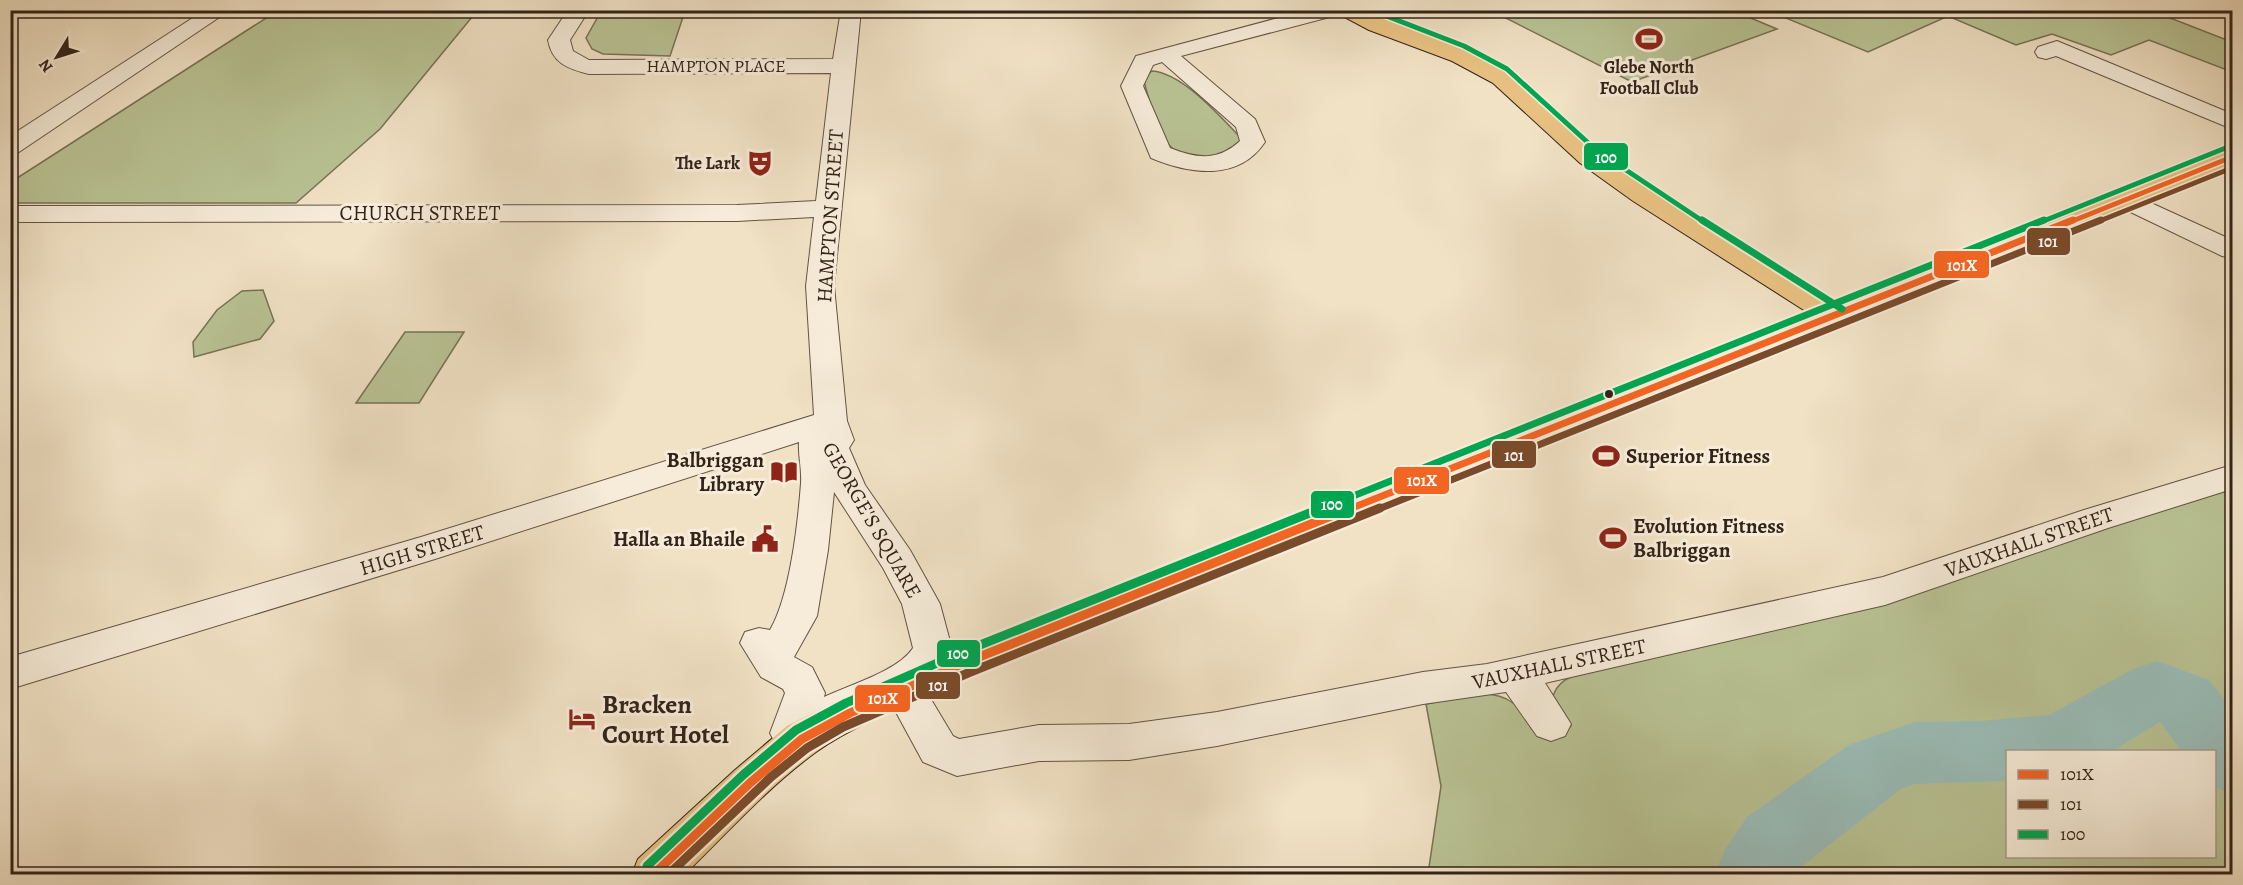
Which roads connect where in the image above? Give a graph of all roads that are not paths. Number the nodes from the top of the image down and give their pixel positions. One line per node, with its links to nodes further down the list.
1 (220, 10): 10 (street)
2 (579, 10): 8 (street, HAMPTON PLACE)
3 (850, 10): 8 (street, HAMPTON STREET)
4 (1334, 10): 7 (street)
5 (1346, 10): 16 (main road)
6 (2046, 52): 9 (street)
7 (1165, 54): 7 (street)
8 (843, 66): 13 (street, HAMPTON STREET)
9 (2232, 122)
10 (10, 147)
11 (2232, 158): 12 (main road)
12 (2127, 200): 15 (street); 16 (main road)
13 (829, 208): 14 (street, CHURCH STREET); 17 (street, HAMPTON STREET)
14 (10, 214)
15 (2232, 250)
16 (1836, 318): 19 (main road)
17 (831, 421): 19 (street, GEORGE'S SQUARE); 20 (street, HIGH STREET)
18 (2232, 477): 21 (street, VAUXHALL STREET)
19 (964, 663): 22 (main road)
20 (10, 673)
21 (1516, 674): 22 (street, VAUXHALL STREET); 23 (street)
22 (904, 690): 25 (main road)
23 (1551, 723)
24 (791, 733): 24 (street, GEORGE'S SQUARE)
25 (654, 874)

